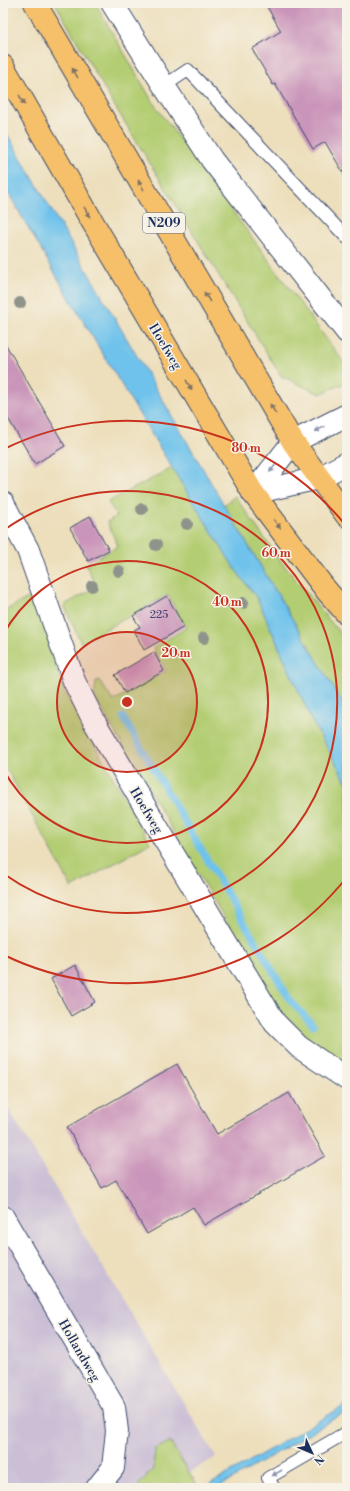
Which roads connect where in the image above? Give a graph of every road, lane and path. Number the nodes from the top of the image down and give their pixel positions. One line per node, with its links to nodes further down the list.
1 (34, 3): 8 (main road, N209, one-way to 1)
2 (112, 3): 4 (street)
3 (3, 66): 11 (main road, Hoefweg, one-way to 11)
4 (164, 86): 5 (lane); 6 (street)
5 (347, 238)
6 (347, 332)
7 (347, 415): 8 (street, one-way to 8)
8 (293, 442): 10 (main road, N209); 11 (street, one-way to 11)
9 (347, 463): 10 (street)
10 (319, 478): 11 (street); 13 (main road, N209)
11 (253, 493): 14 (main road, Hoefweg, one-way to 14)
12 (3, 503): 15 (street, Hoefweg)
13 (347, 516)
14 (347, 614)
15 (347, 1079)
16 (3, 1217): 18 (street, Hollandweg)
17 (347, 1432): 19 (lane, one-way to 19)
18 (97, 1488)
19 (274, 1488)

